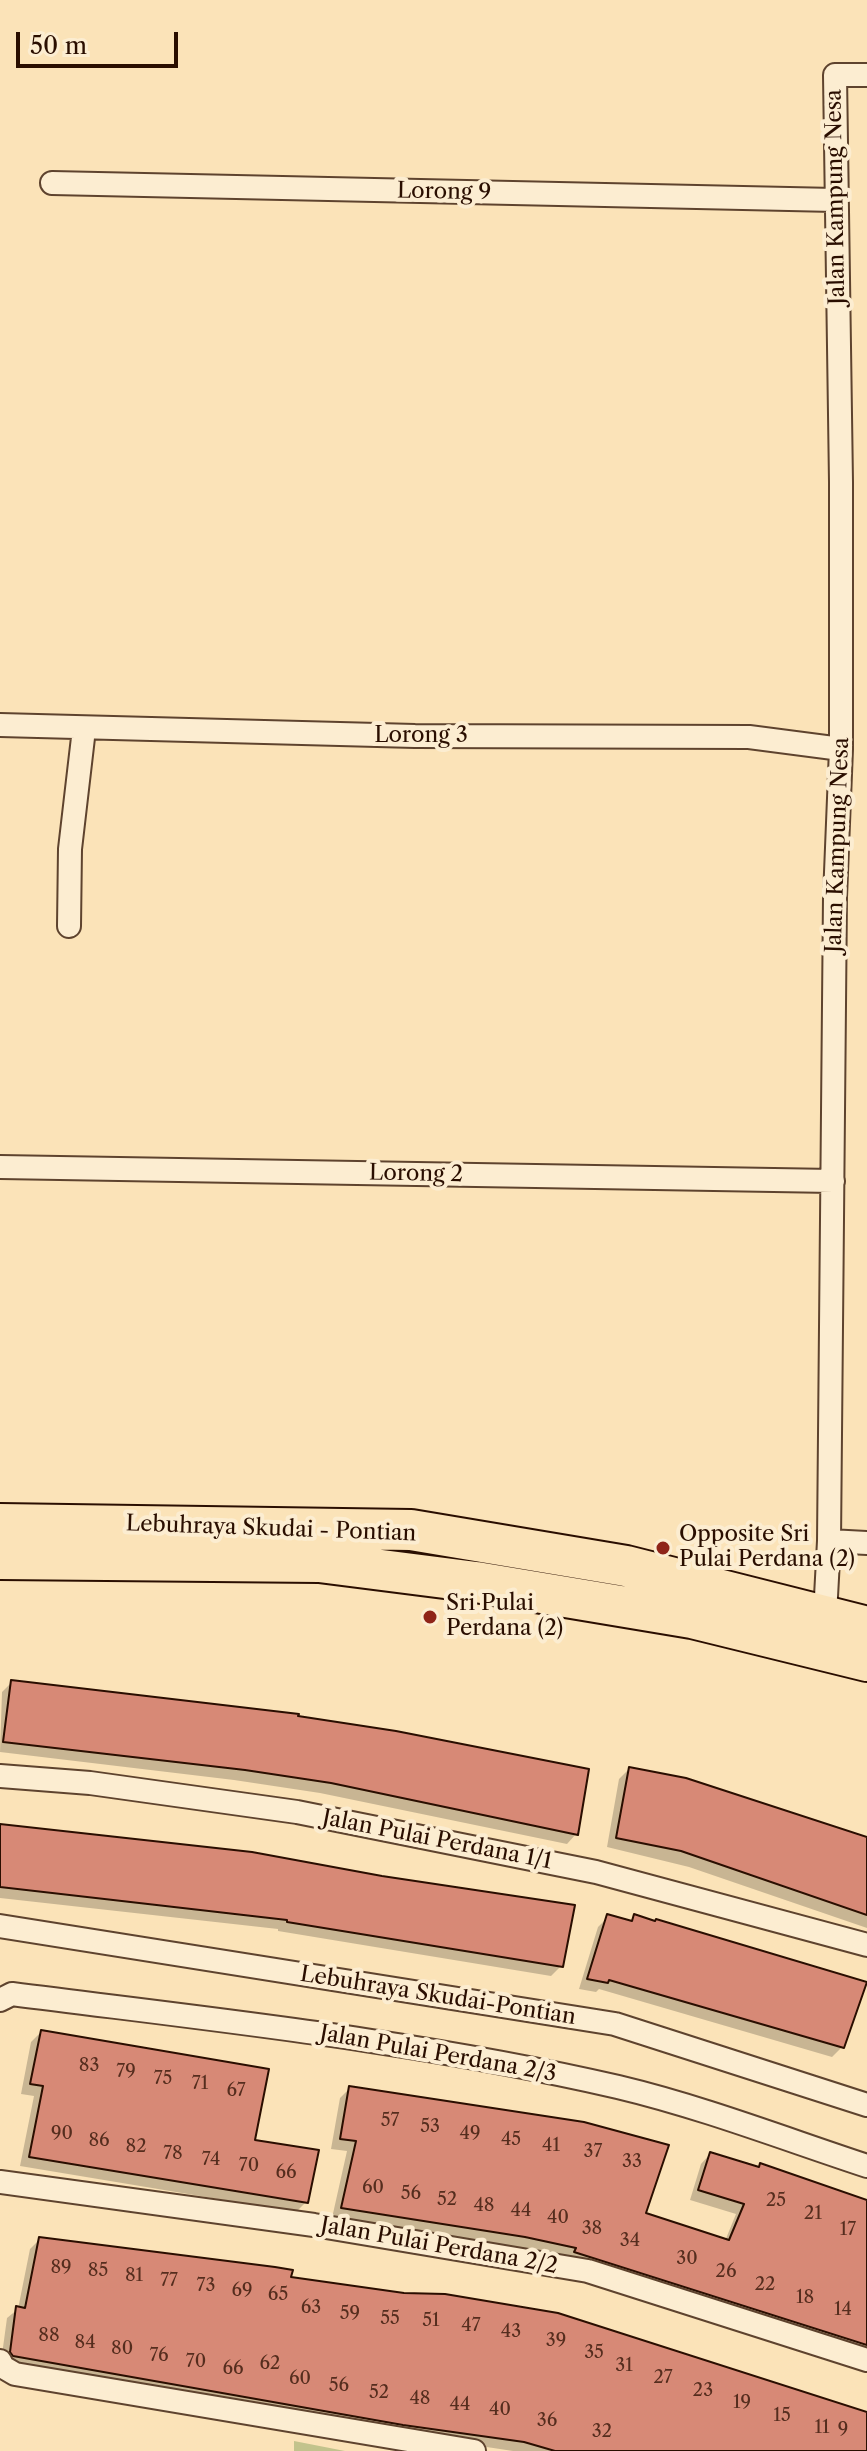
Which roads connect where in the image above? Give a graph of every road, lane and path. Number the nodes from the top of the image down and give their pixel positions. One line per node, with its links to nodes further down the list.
1 (867, 75): 3 (street, Jalan Kampung Nesa)
2 (52, 183): 3 (street, Lorong 9)
3 (835, 200): 6 (street, Jalan Kampung Nesa)
4 (0, 725): 5 (street, Lorong 3)
5 (84, 729): 6 (street, Lorong 3); 7 (street)
6 (841, 749): 9 (street, Jalan Kampung Nesa)
7 (69, 926)
8 (0, 1167): 9 (street, Lorong 2)
9 (833, 1181): 11 (street, Jalan Kampung Nesa)
10 (0, 1524): 14 (highway, Lebuhraya Skudai - Pontian)
11 (829, 1541): 12 (street); 14 (street, Jalan Kampung Nesa)
12 (867, 1543)
13 (0, 1559): 16 (highway, Lebuhraya Skudai - Pontian)
14 (825, 1615): 15 (highway, Lebuhraya Skudai - Pontian)
15 (867, 1627)
16 (867, 1661)
17 (0, 1776): 19 (street, Jalan Pulai Perdana 1/1)
18 (0, 1926): 21 (street, Lebuhraya Skudai-Pontian)
19 (867, 1945)
20 (0, 2000): 22 (street, Jalan Pulai Perdana 2/3)
21 (867, 2105)
22 (867, 2166)
23 (0, 2182): 24 (street, Jalan Pulai Perdana 2/2)
24 (867, 2360)
25 (0, 2361): 26 (street)
26 (474, 2451)

